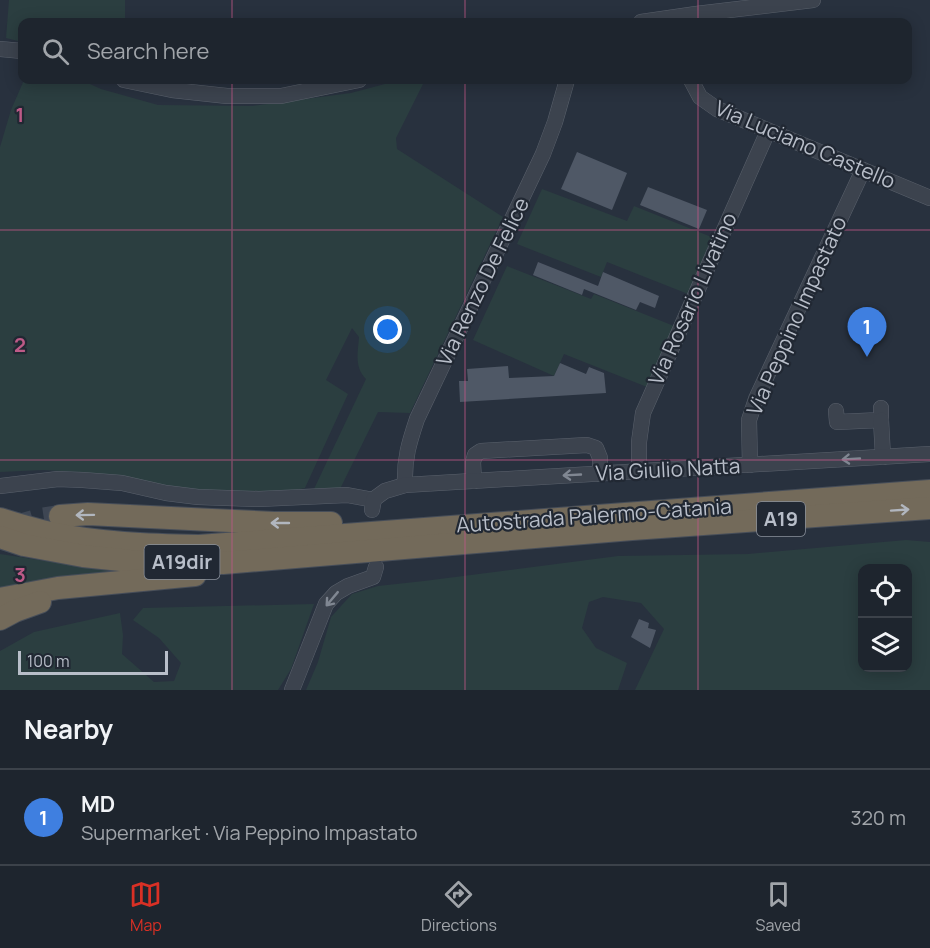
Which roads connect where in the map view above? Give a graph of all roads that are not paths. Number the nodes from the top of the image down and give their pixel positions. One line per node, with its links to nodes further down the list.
1 (813, 0): 2 (street)
2 (687, 18)
3 (0, 49): 4 (street)
4 (18, 51)
5 (145, 84): 6 (street)
6 (339, 84)
7 (566, 84): 19 (street, Via Renzo De Felice)
8 (693, 84): 9 (street, Via Luciano Castello)
9 (768, 131): 10 (street, Via Luciano Castello); 16 (street, Via Rosario Livatino)
10 (863, 170): 11 (street, Via Luciano Castello); 15 (street, Via Peppino Impastato)
11 (930, 198)
12 (836, 411): 14 (street)
13 (930, 454): 14 (street, Via Giulio Natta)
14 (884, 458): 15 (street, Via Giulio Natta, one-way to 15)
15 (750, 465): 16 (street, Via Giulio Natta)
16 (639, 471): 17 (street, Via Giulio Natta)
17 (600, 474): 18 (street, Via Giulio Natta, one-way to 18); 18 (street)
18 (474, 481): 19 (street, Via Giulio Natta)
19 (405, 485): 20 (street, Via Giulio Natta)
20 (0, 486)
21 (930, 491): 25 (highway, Autostrada Palermo-Catania / A19)
22 (930, 508): 26 (highway, Autostrada Palermo-Catania / A19, one-way to 22)
23 (60, 516): 25 (highway, one-way to 23)
24 (0, 519): 28 (highway, A19dir)
25 (527, 521): 28 (highway, Autostrada Palermo-Catania / A19)
26 (632, 530): 28 (highway, Autostrada Palermo-Catania / A19); 29 (highway)
27 (0, 537): 28 (highway, A19dir)
28 (369, 550): 32 (street, one-way to 32)
29 (137, 581): 30 (highway); 31 (highway)
30 (0, 599)
31 (0, 619)
32 (292, 690)

